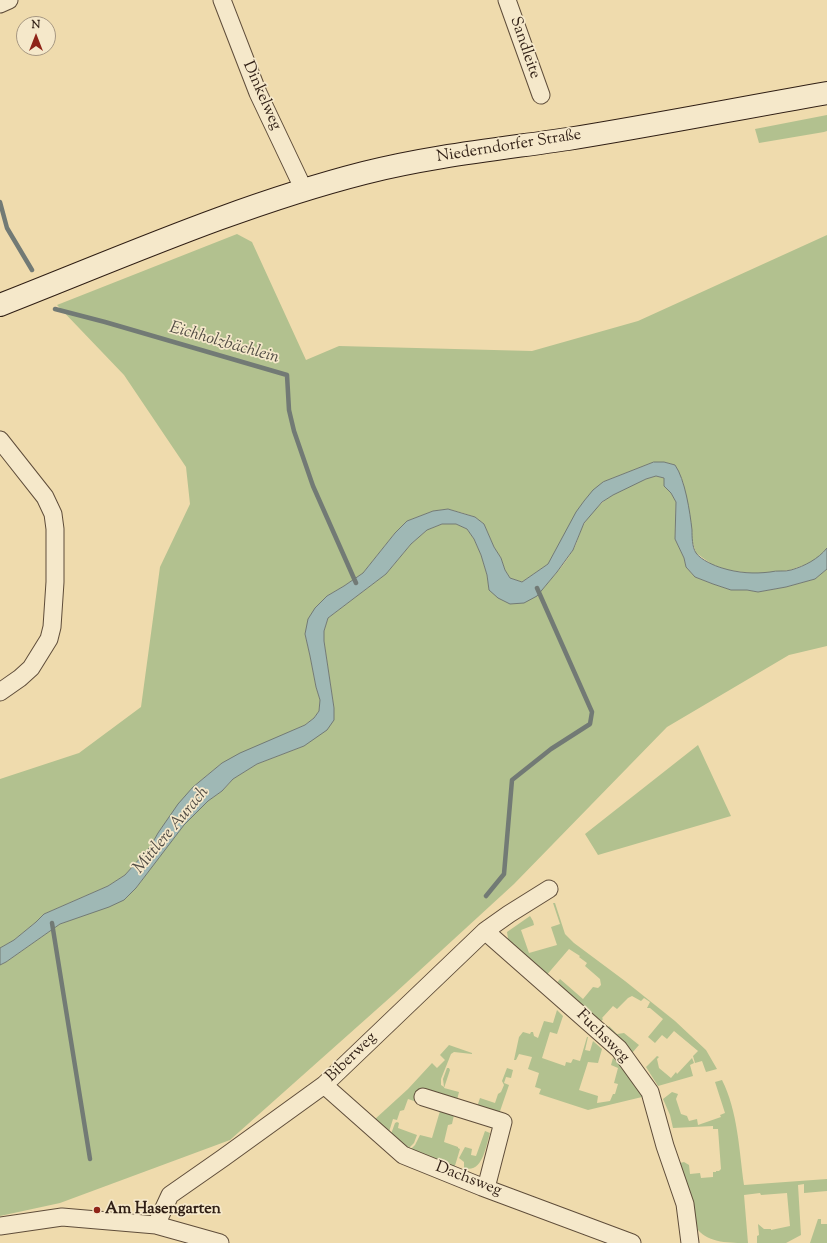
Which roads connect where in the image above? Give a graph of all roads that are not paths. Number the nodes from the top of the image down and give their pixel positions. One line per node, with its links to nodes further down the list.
1 (9, 0): 4 (street)
2 (222, 0): 7 (street, Dinkelweg)
3 (508, 0): 6 (street, Sandleite)
4 (0, 4)
5 (827, 93): 7 (main road, Niederndorfer Straße)
6 (541, 95)
7 (304, 190): 8 (main road, Niederndorfer Straße)
8 (0, 305)
9 (0, 440): 10 (street)
10 (0, 692)
11 (549, 890): 12 (street, Biberweg)
12 (485, 931): 13 (street, Biberweg); 20 (street, Fuchsweg)
13 (324, 1085): 15 (street, Dachsweg); 16 (street, Biberweg)
14 (423, 1097): 15 (street)
15 (486, 1188): 19 (street, Dachsweg)
16 (156, 1225): 17 (street); 18 (street)
17 (0, 1226)
18 (220, 1243)
19 (632, 1243)
20 (690, 1243)

